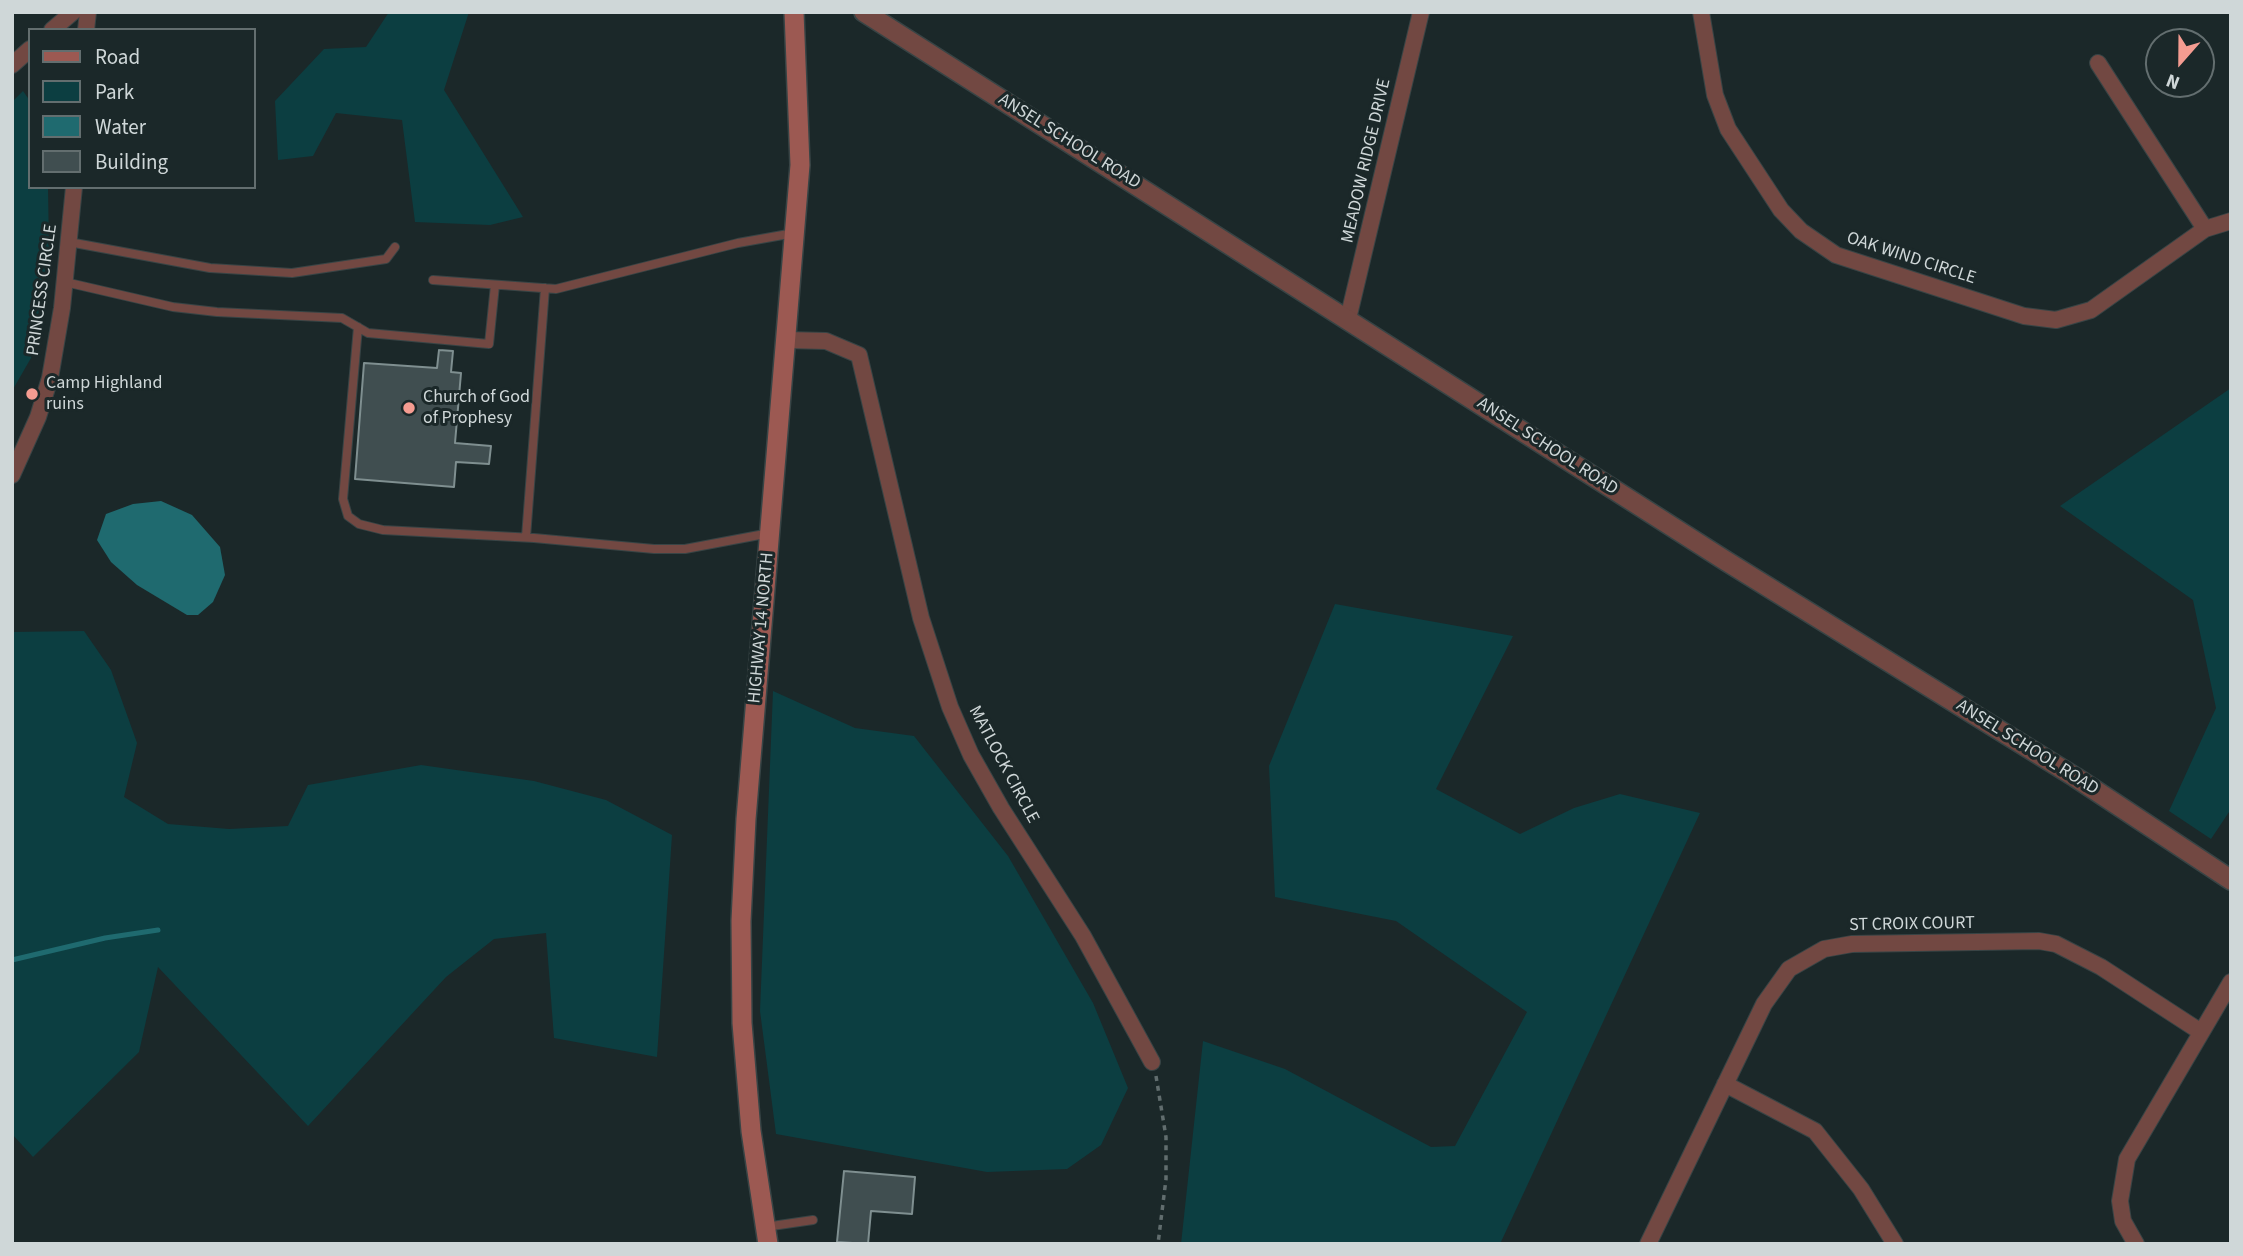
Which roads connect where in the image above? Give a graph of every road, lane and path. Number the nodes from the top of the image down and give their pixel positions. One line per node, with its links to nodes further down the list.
1 (73, 12): 6 (street)
2 (794, 12): 13 (main road, HIGHWAY 14 NORTH)
3 (864, 12): 20 (street, ANSEL SCHOOL ROAD)
4 (1421, 12): 20 (street, MEADOW RIDGE DRIVE)
5 (1701, 12): 12 (street, OAK WIND CIRCLE)
6 (54, 28)
7 (28, 51): 9 (street)
8 (2098, 63): 12 (street)
9 (12, 65)
10 (74, 189): 14 (street, PRINCESS CIRCLE)
11 (2231, 221): 12 (street, OAK WIND CIRCLE)
12 (2205, 229)
13 (794, 233): 19 (lane); 22 (main road, HIGHWAY 14 NORTH)
14 (69, 242): 15 (lane); 17 (street, PRINCESS CIRCLE)
15 (395, 247)
16 (433, 280): 18 (lane)
17 (65, 282): 21 (lane); 23 (street, PRINCESS CIRCLE)
18 (495, 285): 19 (lane); 21 (lane)
19 (545, 288): 25 (lane)
20 (1348, 319): 26 (street, ANSEL SCHOOL ROAD)
21 (358, 327): 25 (lane)
22 (786, 340): 24 (main road, HIGHWAY 14 NORTH); 29 (street, MATLOCK CIRCLE)
23 (12, 475)
24 (770, 533): 25 (lane); 32 (main road, HIGHWAY 14 NORTH)
25 (526, 537)
26 (2231, 880)
27 (2231, 982): 28 (street)
28 (2201, 1032): 30 (street, ST CROIX COURT); 36 (street)
29 (1152, 1062): 33 (path)
30 (1725, 1084): 34 (street, ST CROIX COURT); 35 (street)
31 (813, 1220): 32 (lane)
32 (766, 1235)
33 (1158, 1244)
34 (1648, 1244)
35 (1895, 1244)
36 (2136, 1244)

